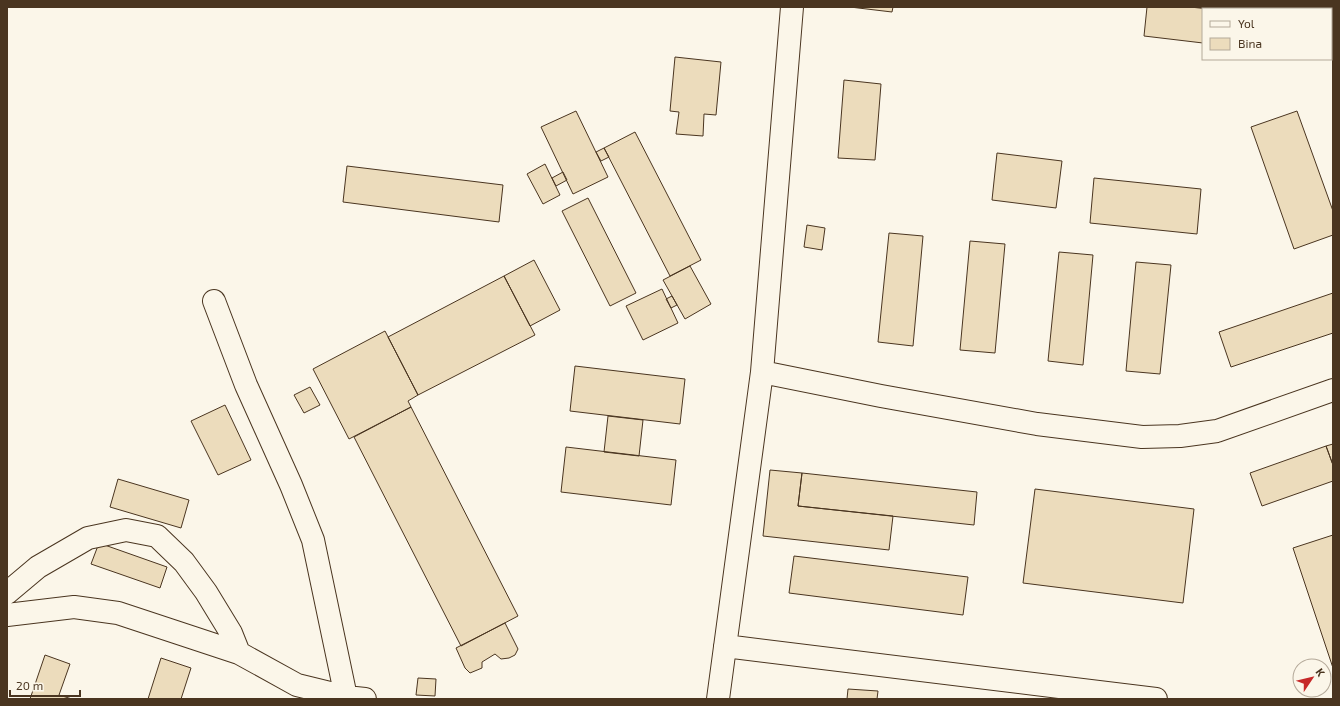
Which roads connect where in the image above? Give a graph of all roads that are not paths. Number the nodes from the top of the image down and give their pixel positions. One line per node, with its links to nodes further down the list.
1 (792, 7): 3 (lane)
2 (214, 301): 9 (lane)
3 (762, 372): 4 (lane); 7 (lane)
4 (1333, 390)
5 (7, 593): 8 (lane)
6 (7, 615): 8 (lane)
7 (725, 646): 10 (lane); 11 (lane)
8 (239, 653): 9 (lane)
9 (355, 698)
10 (718, 699)
11 (1156, 699)

